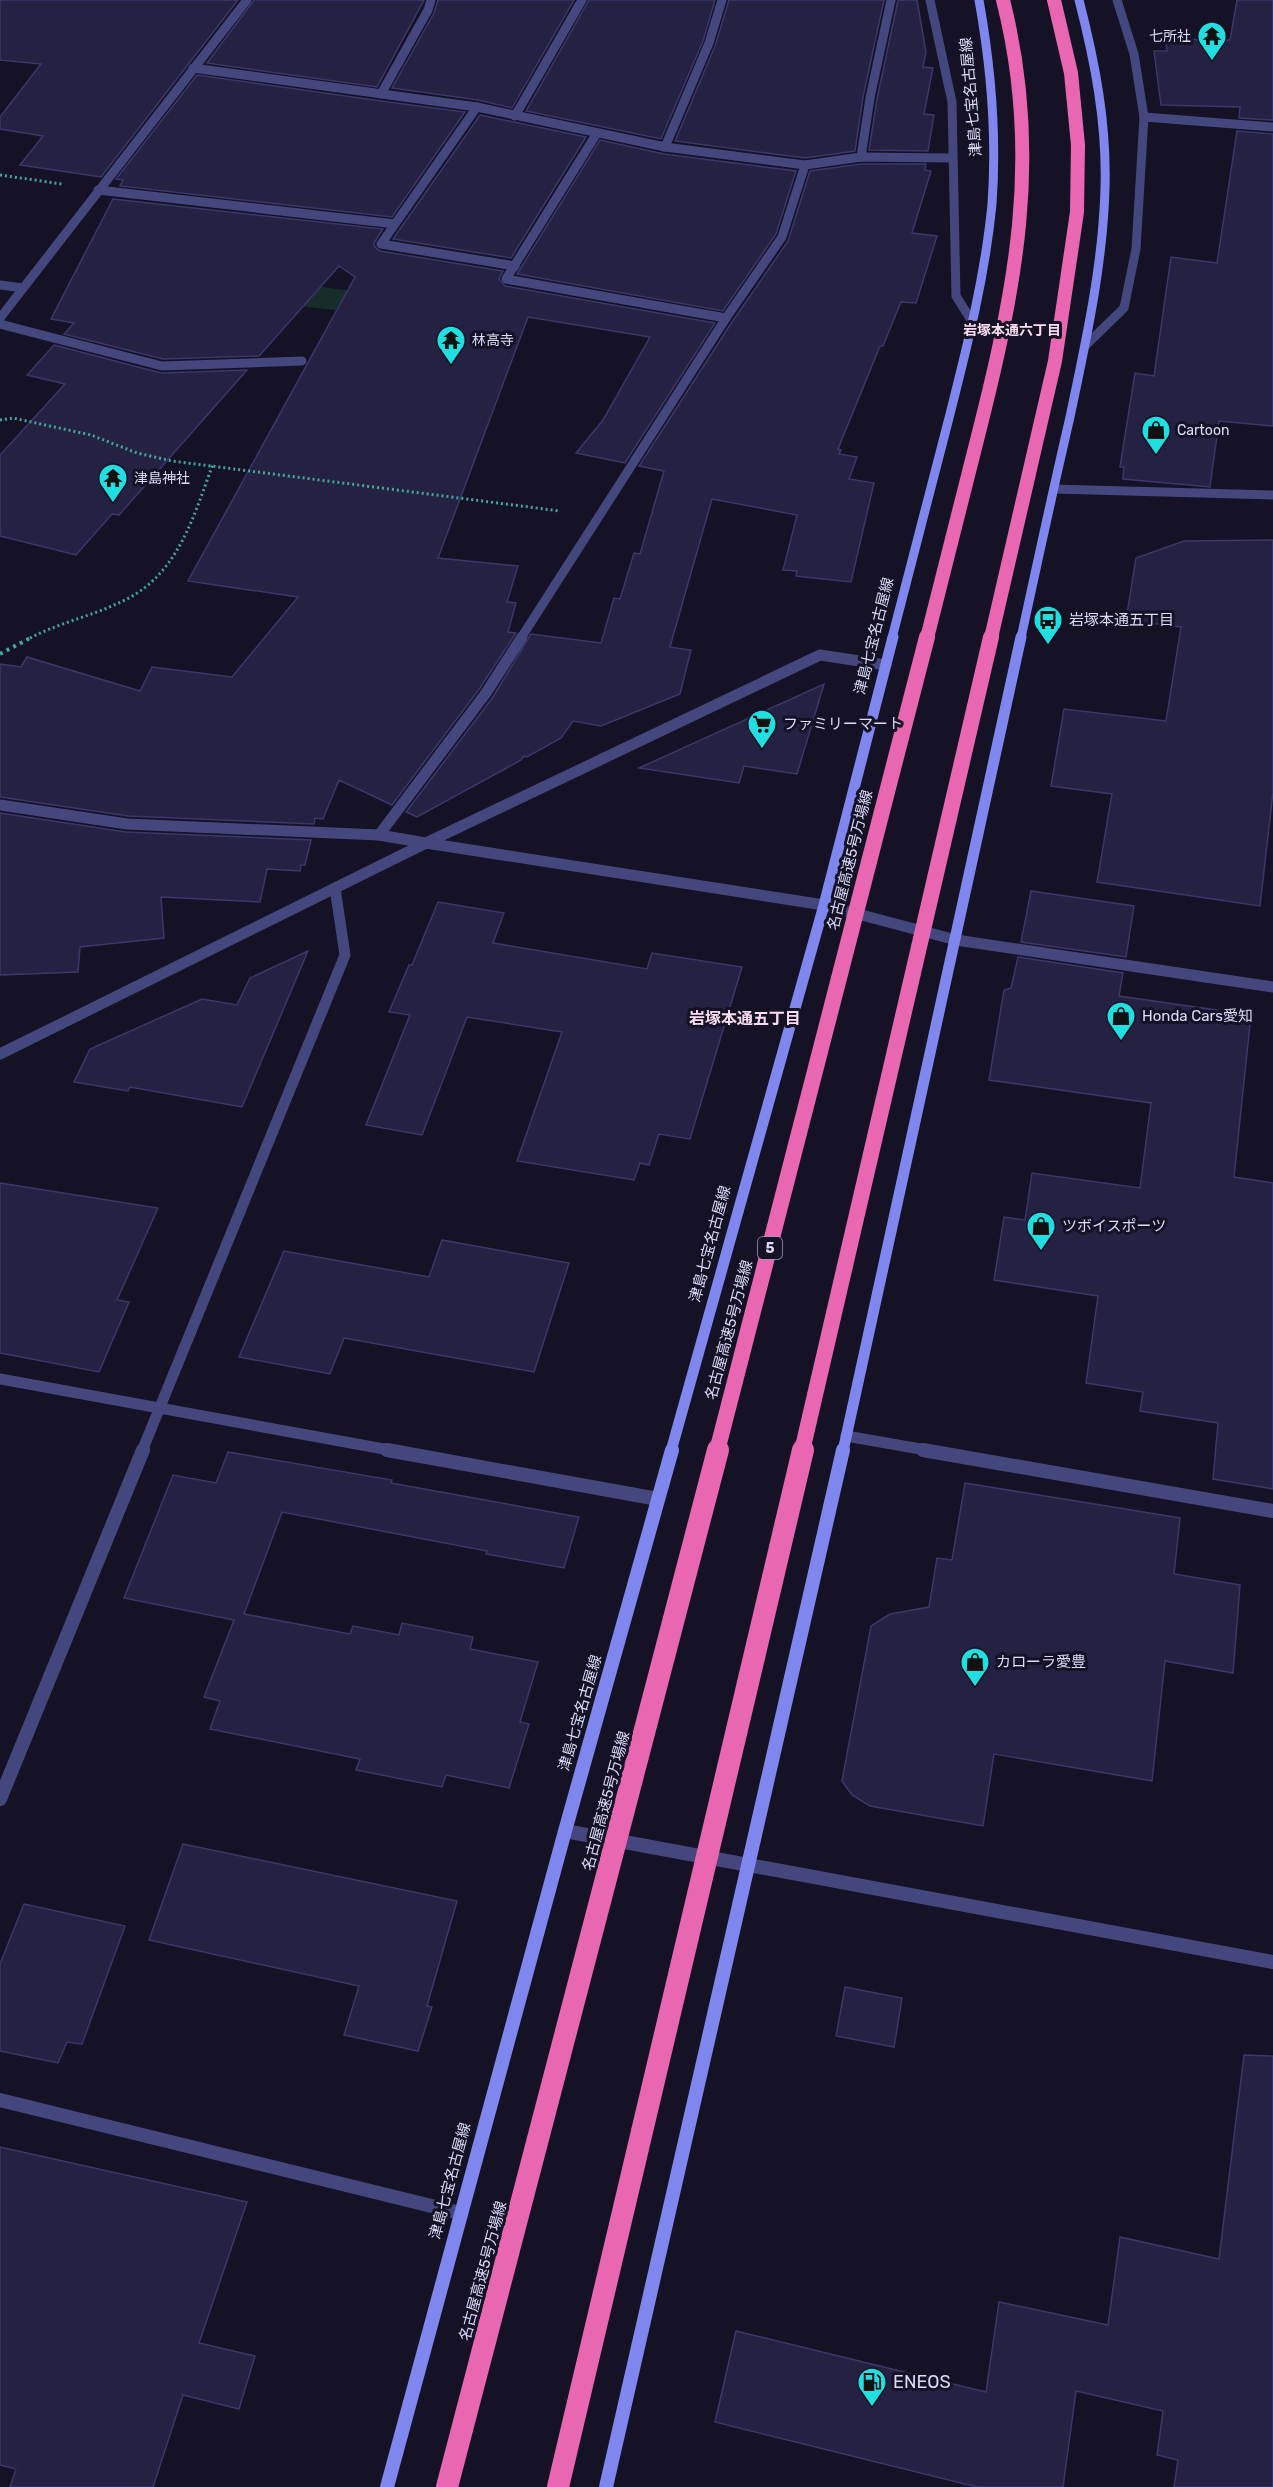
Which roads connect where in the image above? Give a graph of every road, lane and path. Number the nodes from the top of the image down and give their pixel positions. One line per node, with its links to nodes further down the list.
1 (247, 0): 12 (street)
2 (431, 0): 13 (street)
3 (582, 0): 15 (street)
4 (722, 0): 19 (street)
5 (891, 0): 20 (street)
6 (930, 0): 21 (street)
7 (979, 0): 31 (main road, 津島七宝名古屋線)
8 (1004, 0): 62 (highway, 名古屋高速5号万場線 / 5, bridge)
9 (1054, 0): 63 (highway, bridge)
10 (1079, 0): 33 (main road)
11 (1117, 0): 16 (street)
12 (194, 68): 13 (street); 24 (street)
13 (381, 94): 14 (street)
14 (477, 107): 15 (street); 25 (street)
15 (515, 116): 18 (street)
16 (1144, 117): 17 (street); 33 (street)
17 (1273, 127)
18 (597, 133): 19 (street); 26 (street)
19 (665, 147): 22 (street)
20 (861, 157): 21 (street); 22 (street)
21 (952, 158): 31 (street)
22 (805, 165): 30 (street)
23 (0, 175): 24 (path)
24 (98, 190): 25 (street); 28 (street)
25 (395, 224): 26 (street)
26 (515, 266): 30 (street)
27 (0, 285): 28 (street)
28 (23, 288): 29 (street)
29 (0, 318)
30 (726, 318): 39 (street)
31 (973, 323): 41 (main road, 津島七宝名古屋線)
32 (0, 324): 34 (street)
33 (1085, 346): 37 (main road)
34 (302, 361)
35 (0, 420): 36 (path)
36 (213, 464): 39 (path); 40 (path)
37 (1054, 489): 38 (street); 47 (main road)
38 (1273, 495)
39 (600, 516): 43 (street)
40 (0, 654)
41 (886, 665): 44 (street); 46 (main road, 津島七宝名古屋線)
42 (0, 805): 43 (street)
43 (379, 835): 44 (street)
44 (426, 843): 45 (street); 46 (street)
45 (334, 888): 49 (street); 51 (street)
46 (824, 905): 47 (street); 53 (main road, 津島七宝名古屋線)
47 (956, 940): 48 (street); 52 (main road)
48 (1273, 987)
49 (0, 1054)
50 (0, 1379): 51 (street)
51 (160, 1408): 53 (street); 55 (street)
52 (846, 1436): 54 (street); 57 (main road)
53 (658, 1499): 56 (main road, 津島七宝名古屋線)
54 (1273, 1511)
55 (0, 1799)
56 (565, 1831): 57 (street); 60 (main road, 津島七宝名古屋線)
57 (748, 1864): 58 (street); 64 (main road)
58 (1273, 1962)
59 (0, 2100): 60 (street)
60 (460, 2213): 61 (main road, 津島七宝名古屋線)
61 (387, 2487)
62 (447, 2487)
63 (558, 2487)
64 (606, 2487)

